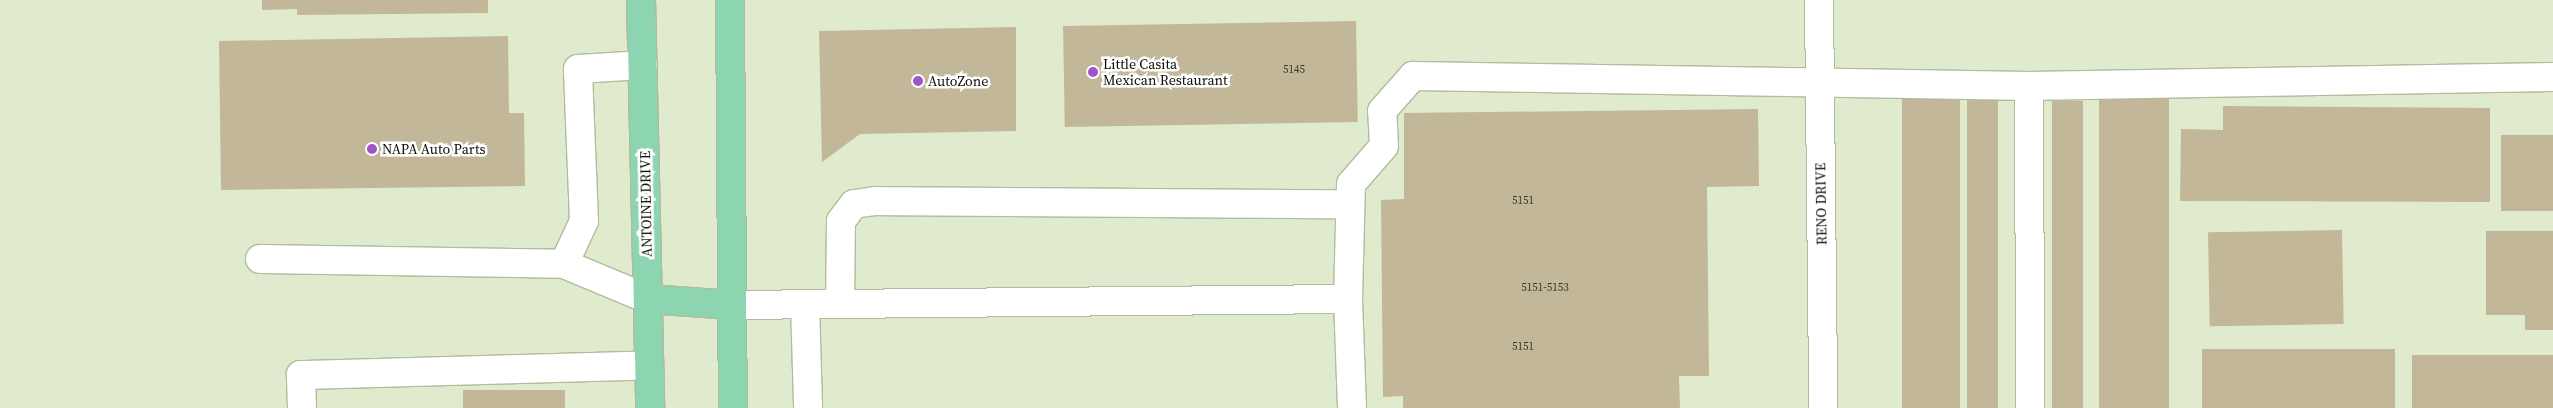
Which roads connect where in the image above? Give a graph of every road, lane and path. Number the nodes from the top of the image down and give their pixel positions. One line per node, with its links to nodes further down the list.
1 (641, 0): 4 (main road, ANTOINE DRIVE)
2 (730, 0): 15 (main road)
3 (1818, 0): 6 (street, RENO DRIVE)
4 (643, 65): 10 (street); 11 (main road, ANTOINE DRIVE)
5 (2553, 77): 7 (street)
6 (1820, 84): 7 (street); 8 (street); 22 (street, RENO DRIVE)
7 (2029, 86): 23 (street)
8 (1350, 204): 12 (street); 14 (street)
9 (260, 259): 10 (street)
10 (564, 264): 11 (street)
11 (648, 299): 15 (main road); 16 (main road, ANTOINE DRIVE)
12 (1348, 299): 14 (street); 21 (street)
13 (805, 304): 14 (street); 15 (street); 20 (street)
14 (840, 304)
15 (732, 305): 19 (main road)
16 (649, 365): 17 (street); 18 (main road, ANTOINE DRIVE)
17 (302, 408)
18 (650, 408)
19 (733, 408)
20 (808, 408)
21 (1352, 408)
22 (1823, 408)
23 (2030, 408)

